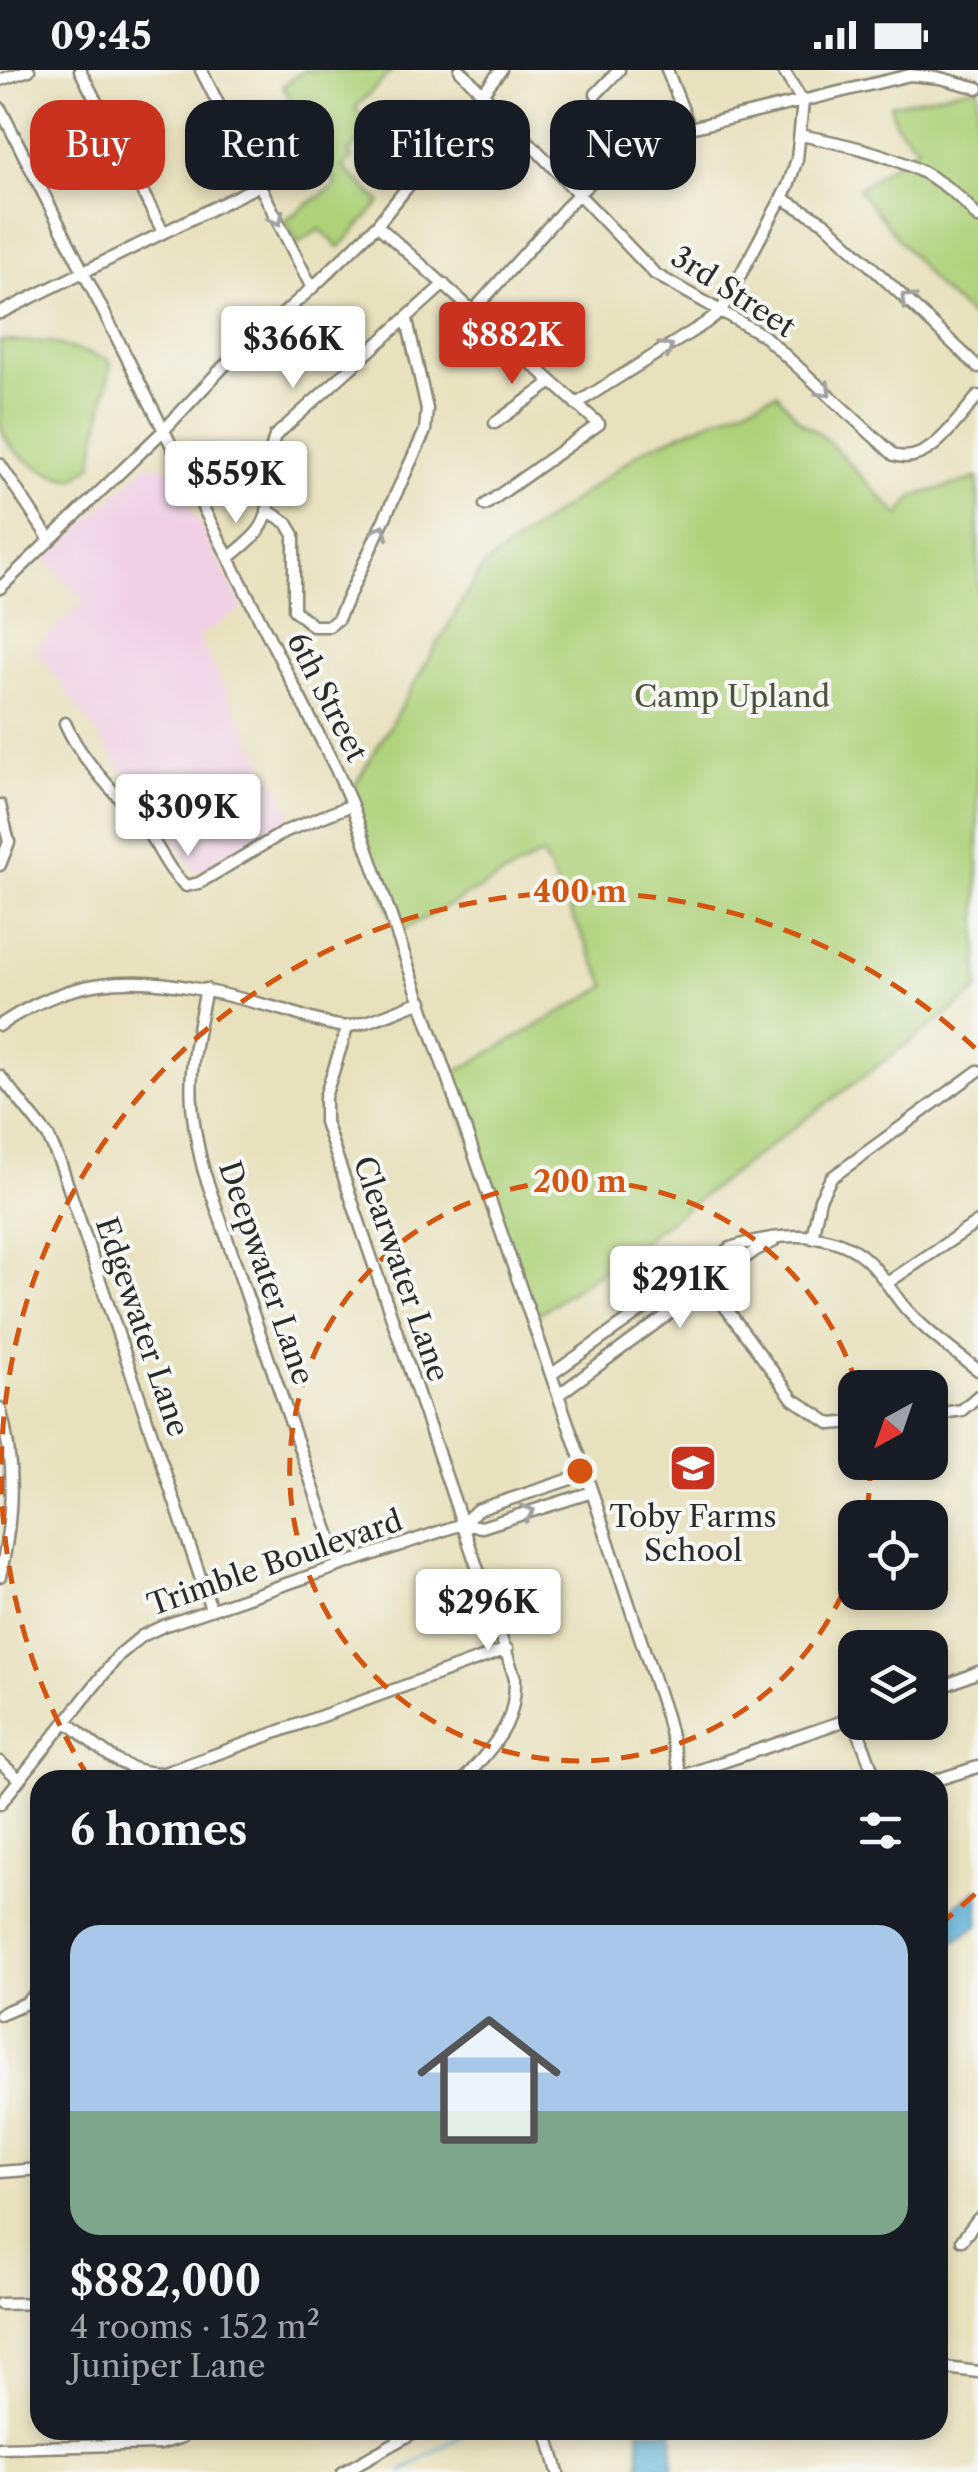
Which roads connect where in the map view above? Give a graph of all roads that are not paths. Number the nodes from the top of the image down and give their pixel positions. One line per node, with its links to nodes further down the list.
1 (30, 70): 9 (street)
2 (80, 70): 26 (street)
3 (201, 70): 13 (street)
4 (460, 70): 11 (street, 3rd Street)
5 (501, 70): 11 (street)
6 (620, 70): 12 (street)
7 (667, 70): 14 (street)
8 (783, 70): 15 (street)
9 (0, 80)
10 (978, 88): 15 (street)
11 (482, 93): 22 (street, 3rd Street); 25 (street)
12 (596, 94)
13 (216, 100)
14 (679, 100)
15 (803, 102): 17 (street); 18 (street)
16 (0, 108): 27 (street, 6th Street)
17 (696, 127)
18 (800, 135): 23 (street); 24 (street)
19 (250, 190): 26 (street)
20 (263, 190): 29 (street, one-way to 29)
21 (582, 190): 22 (street)
22 (578, 194): 31 (street); 32 (street, 3rd Street)
23 (782, 198): 32 (street); 34 (street, one-way to 23)
24 (978, 218)
25 (377, 225): 28 (street); 29 (street)
26 (164, 232): 27 (street)
27 (86, 272): 30 (street); 39 (street, 6th Street)
28 (444, 284): 31 (street); 33 (street)
29 (312, 288): 39 (street)
30 (1, 309)
31 (473, 311): 35 (street)
32 (720, 311): 36 (street, 3rd Street, one-way to 36); 37 (street, one-way to 32)
33 (408, 320): 42 (street); 42 (street, one-way to 33)
34 (978, 366)
35 (552, 382): 37 (street); 38 (street)
36 (978, 396)
37 (576, 404): 41 (street)
38 (496, 423)
39 (164, 430): 43 (street); 44 (street, 6th Street)
40 (0, 464): 43 (street)
41 (484, 505)
42 (268, 510): 44 (street)
43 (50, 540): 45 (street)
44 (229, 558): 48 (street, 6th Street)
45 (0, 588)
46 (65, 723): 48 (street)
47 (0, 804): 49 (street)
48 (352, 805): 51 (street, 6th Street)
49 (0, 865)
50 (206, 989): 52 (street); 53 (street); 71 (street, Deepwater Lane)
51 (422, 1001): 53 (street); 62 (street, 6th Street)
52 (0, 1025)
53 (347, 1028): 70 (street, Clearwater Lane)
54 (978, 1071): 58 (street)
55 (0, 1076): 73 (street, Edgewater Lane)
56 (978, 1222): 59 (street)
57 (782, 1237): 58 (street); 60 (street); 62 (street)
58 (812, 1238): 59 (street)
59 (888, 1283): 61 (street)
60 (709, 1285): 63 (street); 67 (street)
61 (978, 1370)
62 (552, 1374): 63 (street, 6th Street)
63 (558, 1394): 68 (street, 6th Street)
64 (978, 1396): 66 (street)
65 (0, 1408): 72 (street)
66 (948, 1412)
67 (838, 1423)
68 (586, 1474): 69 (street, 6th Street); 70 (street, Trimble Boulevard)
69 (592, 1492): 70 (street, Trimble Boulevard, one-way to 69); 85 (street, 6th Street)
70 (462, 1524): 71 (street, Trimble Boulevard); 74 (street, Clearwater Lane)
71 (340, 1566): 73 (street, Trimble Boulevard)
72 (0, 1576)
73 (211, 1609): 77 (street, Trimble Boulevard)
74 (508, 1649): 83 (street); 84 (street, Clearwater Lane)
75 (978, 1672): 76 (street)
76 (948, 1684)
77 (66, 1722): 82 (street); 89 (street, Trimble Boulevard)
78 (838, 1723): 86 (street)
79 (862, 1740): 87 (street)
80 (0, 1762): 89 (street)
81 (978, 1766): 88 (street)
82 (134, 1770)
83 (172, 1770)
84 (472, 1770)
85 (679, 1770)
86 (705, 1770)
87 (873, 1770)
88 (948, 1776)
89 (20, 1779): 90 (street, Trimble Boulevard)
90 (0, 1804)
91 (30, 1999): 92 (street)
92 (0, 2014)
93 (30, 2170): 94 (street)
94 (0, 2172)
95 (978, 2219): 96 (street)
96 (962, 2240)
97 (30, 2303): 98 (street)
98 (0, 2304)
99 (948, 2368): 100 (street)
100 (978, 2372)
101 (173, 2440): 104 (street)
102 (402, 2440): 105 (street)
103 (549, 2440): 107 (street)
104 (0, 2448)
105 (357, 2468): 106 (street)
106 (343, 2472)
107 (558, 2472)

